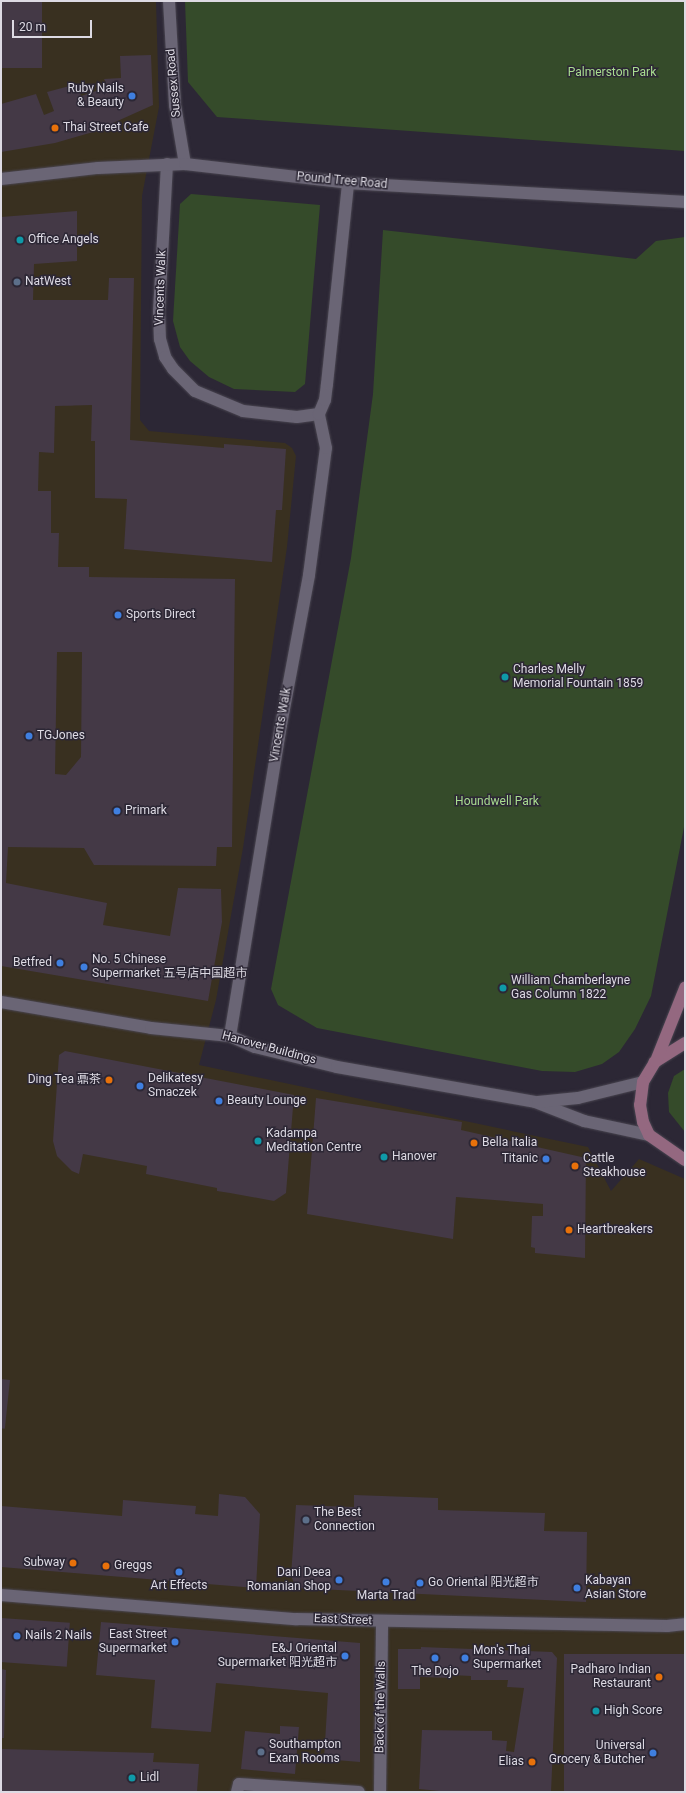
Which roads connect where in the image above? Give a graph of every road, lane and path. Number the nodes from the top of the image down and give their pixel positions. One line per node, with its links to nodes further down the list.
1 (169, 1): 3 (street, Sussex Road)
2 (167, 164): 3 (street, Pound Tree Road); 4 (street, Pound Tree Road); 7 (street, Vincents Walk)
3 (185, 164): 5 (street, Pound Tree Road)
4 (1, 179)
5 (348, 183): 6 (street, Pound Tree Road); 7 (street)
6 (685, 202)
7 (319, 414): 10 (street, Vincents Walk)
8 (685, 988): 12 (street)
9 (1, 1002): 10 (street, Hanover Buildings)
10 (230, 1036): 14 (street, Hanover Buildings)
11 (685, 1043): 12 (street)
12 (656, 1062): 13 (street)
13 (643, 1082): 14 (street, Hanover Buildings); 15 (street)
14 (535, 1102): 15 (street, Hanover Buildings)
15 (649, 1135): 16 (street)
16 (685, 1160)
17 (1, 1595): 18 (street, East Street)
18 (382, 1621): 19 (street, East Street); 22 (street, Back of the Walls)
19 (685, 1624)
20 (237, 1792): 21 (street)
21 (359, 1792)
22 (380, 1792)

